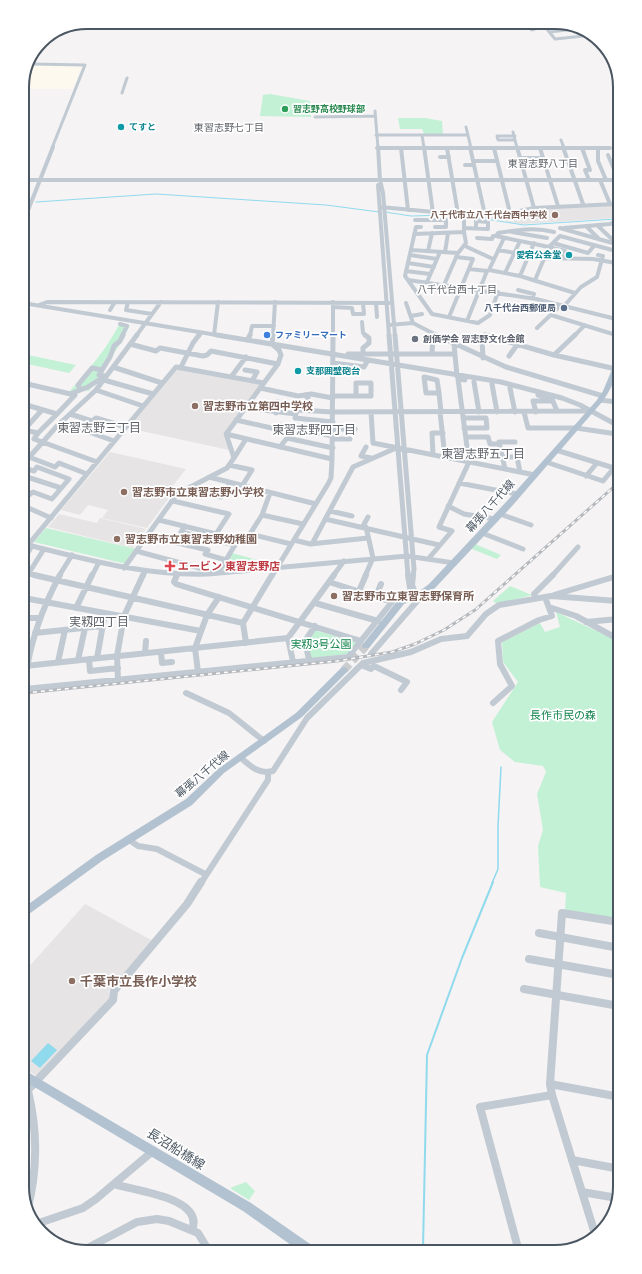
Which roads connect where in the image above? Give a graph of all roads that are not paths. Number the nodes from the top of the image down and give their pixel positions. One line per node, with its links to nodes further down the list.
1 (547, 29): 4 (street)
2 (566, 30): 3 (street); 6 (street)
3 (557, 31): 4 (street); 7 (street)
4 (550, 32): 7 (street)
5 (582, 36): 6 (street)
6 (574, 37): 7 (street)
7 (564, 38)
8 (34, 64): 53 (street)
9 (127, 78): 10 (street)
10 (122, 93)
11 (375, 111): 13 (street)
12 (315, 116): 13 (street)
13 (375, 116): 16 (street)
14 (466, 127): 19 (street)
15 (502, 130): 20 (street)
16 (376, 135): 17 (street); 23 (street)
17 (422, 135): 18 (street); 25 (street)
18 (440, 135): 19 (street); 26 (street)
19 (468, 135): 35 (street)
20 (503, 136): 21 (street); 21 (street)
21 (514, 136): 29 (street)
22 (561, 140): 31 (street)
23 (377, 148): 24 (street); 54 (street)
24 (401, 148): 25 (street); 55 (street)
25 (424, 148): 26 (street); 56 (street)
26 (442, 148): 27 (street)
27 (447, 148): 35 (street); 39 (street)
28 (494, 148): 29 (street); 35 (street); 42 (street)
29 (517, 148): 30 (street); 40 (street)
30 (540, 148): 31 (street); 41 (street)
31 (564, 148): 32 (street); 62 (street)
32 (582, 148): 33 (street); 63 (street)
33 (598, 148): 34 (street); 45 (street)
34 (610, 148)
35 (471, 150): 36 (street); 48 (street)
36 (480, 152)
37 (608, 155): 46 (street)
38 (440, 157): 39 (street)
39 (449, 157): 44 (street)
40 (520, 158): 41 (street); 60 (street)
41 (543, 158): 61 (street)
42 (497, 159): 48 (street); 59 (street)
43 (443, 162): 44 (street)
44 (450, 162): 57 (street)
45 (598, 162): 46 (street); 65 (street)
46 (610, 162): 49 (street)
47 (465, 165): 48 (street)
48 (474, 165): 50 (street); 51 (street); 58 (street)
49 (613, 168)
50 (469, 169)
51 (483, 171)
52 (29, 180): 53 (street)
53 (40, 180): 54 (street); 72 (street)
54 (380, 180): 55 (street); 73 (street)
55 (405, 180): 56 (street); 75 (street)
56 (429, 180): 57 (street); 76 (street)
57 (453, 180): 58 (street); 78 (street)
58 (477, 180): 59 (street); 79 (street)
59 (502, 180): 60 (street); 77 (street)
60 (526, 180): 61 (street); 74 (street)
61 (550, 180): 62 (street); 71 (street)
62 (575, 180): 63 (street); 69 (street)
63 (589, 180): 64 (street)
64 (600, 180): 65 (street); 68 (street)
65 (606, 180): 66 (street)
66 (613, 180)
67 (600, 198): 68 (street)
68 (607, 198): 70 (street)
69 (583, 204): 70 (street); 71 (street)
70 (610, 204)
71 (558, 206): 74 (street)
72 (29, 207)
73 (382, 207): 75 (street); 156 (street); 157 (street)
74 (534, 208): 77 (street)
75 (408, 210): 76 (street)
76 (433, 213): 78 (street)
77 (510, 213): 79 (street)
78 (458, 214): 80 (street)
79 (485, 215): 80 (street)
80 (464, 216): 92 (street)
81 (415, 220): 82 (street)
82 (434, 220): 89 (street); 89 (street)
83 (613, 222): 84 (street)
84 (610, 224): 85 (street); 87 (street)
85 (597, 225): 86 (street); 104 (street)
86 (586, 226): 90 (street); 102 (street)
87 (613, 226)
88 (421, 227): 96 (street)
89 (435, 227): 94 (street)
90 (574, 227): 97 (street); 97 (street)
91 (476, 228): 92 (street)
92 (464, 230): 95 (street); 109 (street)
93 (509, 231): 98 (street); 101 (street); 101 (street)
94 (434, 233): 95 (street); 96 (street); 115 (street)
95 (448, 233): 116 (street)
96 (414, 234): 112 (street)
97 (582, 235): 102 (street)
98 (496, 236): 99 (street); 100 (street)
99 (477, 238)
100 (504, 238): 103 (street); 113 (street)
101 (547, 238): 108 (street)
102 (599, 239): 107 (street)
103 (520, 241): 105 (street); 117 (street)
104 (613, 241)
105 (534, 243): 108 (street); 120 (street)
106 (553, 243): 110 (street); 110 (street); 111 (street)
107 (613, 243)
108 (539, 244): 111 (street)
109 (465, 246): 119 (street); 125 (street)
110 (594, 246): 114 (street)
111 (549, 247): 122 (street); 123 (street)
112 (411, 250): 115 (street); 118 (street)
113 (498, 250): 117 (street); 125 (street)
114 (613, 250)
115 (428, 251): 116 (street)
116 (443, 252): 119 (street); 124 (street)
117 (514, 253): 120 (street); 133 (street)
118 (410, 255): 124 (street); 128 (street)
119 (457, 255): 130 (street); 139 (street)
120 (529, 255): 122 (street); 135 (street)
121 (598, 255): 126 (street)
122 (545, 258): 123 (street); 137 (street)
123 (562, 258): 126 (street)
124 (437, 259): 129 (street)
125 (493, 260): 132 (street)
126 (601, 260): 127 (street); 145 (street)
127 (613, 262)
128 (408, 263): 129 (street); 131 (street)
129 (434, 266): 134 (street)
130 (468, 269): 132 (street); 140 (street)
131 (406, 271): 134 (street); 136 (street)
132 (488, 271): 133 (street); 142 (street)
133 (504, 272): 135 (street)
134 (430, 274): 138 (street)
135 (520, 276): 137 (street)
136 (408, 280): 138 (street); 169 (street)
137 (535, 280): 145 (street)
138 (427, 282): 139 (street)
139 (444, 285): 140 (street)
140 (461, 287): 142 (street); 169 (street)
141 (501, 287): 144 (street)
142 (480, 290): 144 (street); 171 (street)
143 (518, 290): 146 (street)
144 (499, 292): 146 (street); 171 (street)
145 (574, 293): 162 (street)
146 (532, 298): 162 (street)
147 (29, 300): 153 (street)
148 (115, 302): 149 (street); 153 (street); 163 (street)
149 (128, 302): 150 (street); 164 (street)
150 (161, 302): 151 (street); 164 (street)
151 (218, 302): 152 (street); 183 (street)
152 (275, 302): 161 (street); 178 (street)
153 (43, 303): 160 (street)
154 (363, 303): 155 (street); 161 (street); 161 (street)
155 (376, 303): 156 (street); 168 (street)
156 (386, 303): 157 (street); 176 (street)
157 (392, 303): 176 (street)
158 (406, 303): 167 (street)
159 (29, 304): 160 (street)
160 (37, 305): 175 (street)
161 (333, 305): 194 (street)
162 (562, 305): 166 (street); 170 (street)
163 (110, 310)
164 (152, 314): 175 (street)
165 (422, 314): 167 (street)
166 (551, 315): 177 (street); 179 (street)
167 (411, 316): 173 (street)
168 (377, 317)
169 (448, 317): 171 (street)
170 (613, 318)
171 (468, 321)
172 (362, 322): 190 (street)
173 (413, 323): 176 (street); 181 (street)
174 (120, 324): 208 (street)
175 (145, 324): 180 (street); 185 (street)
176 (391, 325): 191 (street)
177 (585, 325): 182 (street); 195 (street)
178 (274, 326): 184 (street); 186 (street)
179 (537, 328)
180 (201, 332): 183 (street); 189 (street)
181 (433, 333): 187 (street); 192 (street)
182 (613, 334)
183 (214, 335): 184 (street)
184 (247, 340): 186 (street)
185 (130, 344): 189 (street); 205 (street)
186 (272, 344): 194 (street); 202 (street)
187 (454, 344): 193 (street); 199 (street)
188 (517, 345): 195 (street); 197 (street); 199 (street)
189 (188, 352): 198 (street); 204 (street)
190 (363, 354): 191 (street); 196 (street)
191 (394, 354): 192 (street); 203 (street)
192 (432, 354): 193 (street)
193 (455, 354): 211 (street)
194 (333, 355): 196 (street); 201 (street)
195 (554, 355): 206 (street)
196 (343, 356): 200 (street)
197 (509, 356)
198 (246, 358): 202 (street); 212 (street)
199 (483, 358): 231 (street)
200 (368, 360): 201 (street); 203 (street)
201 (333, 363): 230 (street)
202 (278, 364): 216 (street)
203 (395, 365): 211 (street); 240 (street)
204 (181, 366): 212 (street); 218 (street)
205 (114, 367): 213 (street); 218 (street)
206 (613, 367)
207 (95, 369): 208 (street); 220 (street); 223 (street)
208 (102, 370): 220 (street)
209 (245, 370): 214 (street)
210 (613, 374): 231 (main road, 幕張八千代線)
211 (457, 376): 242 (street)
212 (231, 377): 214 (street)
213 (104, 380): 224 (street); 227 (street)
214 (252, 381): 216 (street)
215 (474, 382): 219 (street); 246 (street); 247 (street)
216 (264, 383): 221 (street)
217 (29, 384): 226 (street)
218 (162, 384): 227 (street)
219 (492, 384): 222 (street); 248 (street)
220 (87, 387): 223 (street)
221 (260, 388): 228 (street); 238 (street)
222 (510, 388): 232 (street); 249 (street)
223 (80, 389): 226 (street)
224 (96, 390): 237 (street); 254 (street)
225 (439, 393): 245 (street)
226 (70, 394): 253 (street)
227 (153, 394): 237 (street)
228 (305, 395): 230 (street); 235 (street)
229 (356, 396): 230 (street)
230 (333, 397): 243 (street)
231 (602, 398): 233 (street); 242 (main road, 幕張八千代線)
232 (553, 401): 241 (street); 251 (street)
233 (613, 401)
234 (278, 402): 252 (street)
235 (305, 404)
236 (29, 405): 239 (street)
237 (143, 406): 262 (street)
238 (245, 408): 252 (street); 257 (street)
239 (41, 410): 253 (street); 261 (street)
240 (398, 411): 244 (street); 245 (street); 283 (street)
241 (556, 411): 242 (street); 251 (street)
242 (590, 411): 260 (street); 264 (main road, 幕張八千代線)
243 (333, 412): 244 (street); 255 (street); 259 (street)
244 (371, 412): 283 (street)
245 (441, 412): 246 (street); 268 (street)
246 (462, 412): 247 (street); 256 (street)
247 (479, 412): 248 (street)
248 (497, 412): 249 (street)
249 (515, 412): 250 (street)
250 (524, 412): 251 (street); 264 (street)
251 (536, 412)
252 (276, 413): 255 (street)
253 (57, 414): 270 (street)
254 (70, 414): 258 (street); 262 (street)
255 (296, 414): 259 (street)
256 (463, 418): 263 (street); 263 (street)
257 (236, 420): 271 (street); 273 (street)
258 (61, 422): 276 (street); 277 (street)
259 (333, 422): 265 (street)
260 (613, 423)
261 (29, 424)
262 (126, 427): 276 (street)
263 (464, 428): 272 (street)
264 (576, 428): 269 (street); 284 (main road, 幕張八千代線)
265 (333, 429): 266 (street); 273 (street)
266 (355, 429)
267 (29, 431): 270 (street)
268 (443, 433): 285 (street); 287 (street)
269 (613, 433)
270 (38, 434): 277 (street)
271 (226, 434): 274 (street); 289 (street)
272 (466, 437): 279 (street); 293 (street)
273 (333, 438): 275 (street); 281 (street)
274 (246, 439): 280 (street); 289 (street)
275 (350, 439)
276 (114, 441): 292 (street)
277 (42, 442): 286 (street); 292 (street)
278 (515, 442): 279 (street)
279 (499, 444): 288 (street)
280 (280, 447): 281 (street); 291 (street)
281 (332, 448): 291 (street)
282 (366, 448): 290 (street)
283 (401, 448): 285 (street); 290 (street); 335 (street)
284 (556, 450): 294 (main road, 幕張八千代線); 295 (street)
285 (433, 455): 287 (street)
286 (29, 457): 302 (street)
287 (445, 457): 293 (street)
288 (503, 457): 298 (street); 301 (street)
289 (234, 458): 296 (street)
290 (371, 458): 319 (street)
291 (332, 459): 316 (street)
292 (97, 462): 302 (street)
293 (469, 462): 298 (street); 308 (street)
294 (546, 462): 303 (main road, 幕張八千代線); 304 (street)
295 (597, 463): 297 (street); 304 (street)
296 (229, 465): 305 (street); 309 (street)
297 (613, 468)
298 (505, 469): 301 (street)
299 (613, 469): 304 (street)
300 (29, 470): 310 (street)
301 (520, 472): 303 (street)
302 (87, 474): 324 (street)
303 (535, 475): 313 (main road, 幕張八千代線)
304 (586, 476)
305 (209, 477): 307 (street); 311 (street)
306 (29, 478): 310 (street)
307 (230, 483): 309 (street); 311 (street)
308 (459, 483): 313 (street); 317 (street)
309 (242, 486): 312 (street)
310 (61, 488): 314 (street)
311 (186, 489): 315 (street)
312 (270, 493): 316 (street); 320 (street)
313 (517, 494): 322 (main road, 幕張八千代線)
314 (29, 495)
315 (173, 501): 326 (street); 329 (street)
316 (316, 504): 327 (street)
317 (448, 506): 322 (street); 341 (street)
318 (29, 508): 324 (street)
319 (330, 511): 321 (street); 325 (street)
320 (262, 515): 327 (street); 332 (street)
321 (352, 516)
322 (498, 516): 328 (street); 331 (main road, 幕張八千代線)
323 (368, 517): 330 (street)
324 (52, 518): 337 (street)
325 (325, 518): 330 (street); 338 (street)
326 (159, 520): 329 (street); 333 (street)
327 (303, 524): 336 (street)
328 (531, 525)
329 (185, 526): 340 (street)
330 (364, 527): 334 (street); 335 (street)
331 (482, 533): 344 (street); 353 (main road, 幕張八千代線)
332 (250, 534): 336 (street); 340 (street)
333 (147, 536): 345 (street); 350 (street)
334 (368, 538): 338 (street); 348 (street)
335 (408, 538): 341 (street); 347 (street)
336 (292, 542): 338 (street); 354 (street)
337 (29, 544)
338 (312, 544)
339 (29, 545): 343 (street)
340 (235, 545): 350 (street)
341 (439, 545): 349 (street)
342 (578, 547): 371 (street)
343 (44, 549): 346 (street); 358 (street)
344 (523, 549)
345 (136, 552): 355 (street); 357 (street)
346 (72, 555): 352 (street); 361 (street)
347 (409, 556): 348 (street); 349 (street); 366 (street)
348 (373, 558): 351 (street); 365 (street)
349 (429, 558): 353 (street)
350 (226, 560): 357 (street)
351 (344, 561): 354 (street); 362 (street)
352 (99, 562): 355 (street); 364 (street)
353 (454, 563): 366 (main road, 幕張八千代線)
354 (277, 567): 357 (street); 376 (street)
355 (124, 568): 356 (street)
356 (145, 572): 359 (street); 370 (street)
357 (218, 573): 359 (street)
358 (29, 574): 361 (street)
359 (177, 575): 368 (street)
360 (613, 577): 369 (street)
361 (56, 580): 364 (street); 374 (street)
362 (330, 582): 365 (street); 375 (street)
363 (381, 584): 367 (street)
364 (87, 587): 370 (street); 378 (street)
365 (359, 590): 367 (street)
366 (416, 595): 399 (main road, 幕張八千代線); 404 (street)
367 (376, 596): 386 (street)
368 (219, 597): 376 (street); 380 (street)
369 (548, 597): 371 (street); 373 (street); 377 (street)
370 (132, 598): 380 (street); 381 (street)
371 (535, 598): 414 (street)
372 (29, 599): 374 (street)
373 (613, 601)
374 (47, 602): 378 (street); 383 (street)
375 (315, 603): 385 (street); 386 (street)
376 (253, 607): 385 (street); 388 (street)
377 (549, 607): 387 (street); 423 (street)
378 (76, 608): 379 (street)
379 (104, 613): 381 (street); 389 (street)
380 (207, 615): 388 (street); 393 (street)
381 (124, 616): 393 (street); 406 (street)
382 (29, 618): 383 (street)
383 (39, 618): 394 (street)
384 (613, 619): 387 (street)
385 (300, 622): 390 (street); 396 (street)
386 (378, 622): 399 (street)
387 (586, 622): 395 (street)
388 (243, 623): 398 (street)
389 (102, 626): 391 (street); 407 (street)
390 (315, 626): 399 (street); 410 (street)
391 (85, 628): 392 (street); 409 (street)
392 (65, 630): 394 (street); 411 (street)
393 (201, 630): 401 (street)
394 (35, 633): 400 (street)
395 (613, 636)
396 (288, 638): 398 (street); 413 (street)
397 (146, 641): 403 (street)
398 (246, 643): 401 (street)
399 (363, 643): 410 (street)
400 (32, 645): 405 (street)
401 (195, 648): 402 (street); 418 (street)
402 (161, 652): 403 (street); 412 (street)
403 (145, 654): 406 (street)
404 (371, 654)
405 (29, 656)
406 (118, 656): 407 (street); 416 (street)
407 (97, 658): 408 (street)
408 (90, 659): 409 (street); 416 (street)
409 (78, 660): 411 (street)
410 (308, 660): 413 (street)
411 (58, 662): 415 (street)
412 (172, 662)
413 (293, 662): 418 (street)
414 (361, 665): 421 (street); 426 (street)
415 (29, 666)
416 (118, 668): 419 (street)
417 (344, 670): 424 (main road, 幕張八千代線)
418 (198, 672): 419 (street)
419 (118, 680): 420 (street)
420 (29, 689)
421 (401, 690)
422 (186, 693): 424 (street)
423 (493, 702)
424 (264, 741): 425 (main road, 幕張八千代線)
425 (240, 757): 426 (street); 427 (main road, 幕張八千代線)
426 (268, 773): 428 (street)
427 (128, 840): 428 (street); 429 (main road, 幕張八千代線)
428 (205, 874): 440 (street)
429 (29, 909)
430 (613, 921): 432 (street)
431 (538, 933): 432 (street)
432 (560, 937): 433 (street); 435 (street)
433 (613, 947)
434 (529, 959): 435 (street)
435 (558, 964): 436 (street); 438 (street)
436 (613, 975)
437 (524, 988): 438 (street)
438 (556, 995): 439 (street); 441 (street)
439 (613, 1005)
440 (31, 1079): 445 (main road, 長沼船橋線)
441 (550, 1084): 442 (street); 443 (street)
442 (552, 1095): 446 (street); 458 (street)
443 (613, 1096)
444 (29, 1099): 450 (street)
445 (153, 1151): 448 (street); 457 (main road, 長沼船橋線)
446 (572, 1160): 447 (street); 449 (street)
447 (613, 1168)
448 (114, 1184): 452 (street); 453 (street)
449 (582, 1192): 451 (street); 454 (street)
450 (30, 1197)
451 (612, 1197)
452 (41, 1222)
453 (192, 1230): 455 (street); 456 (street)
454 (594, 1230)
455 (93, 1245)
456 (205, 1245)
457 (302, 1245)
458 (517, 1245)

